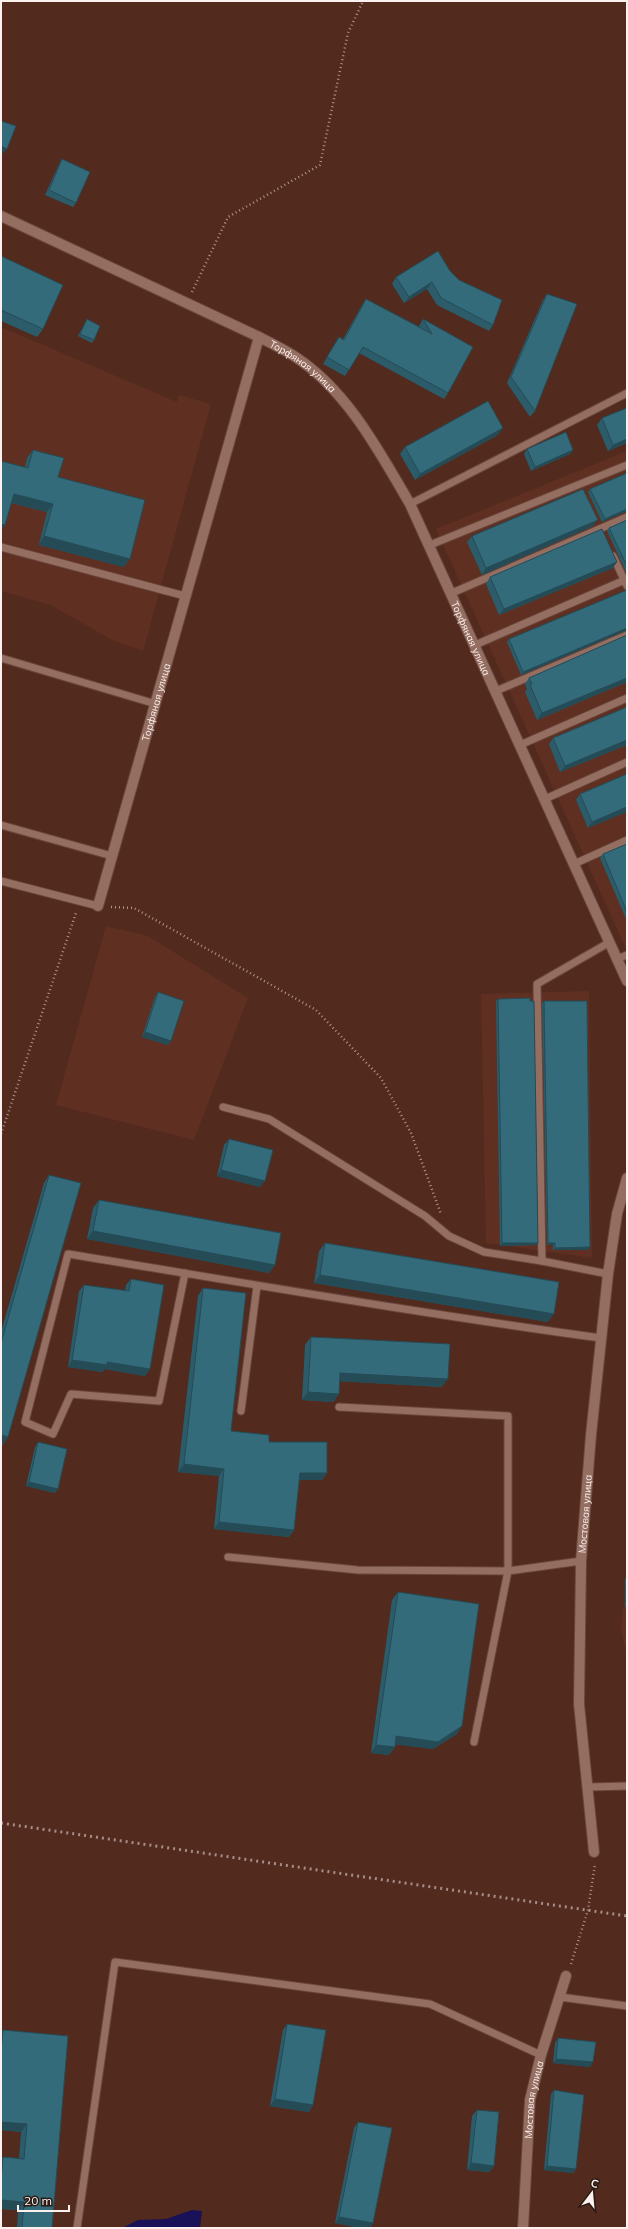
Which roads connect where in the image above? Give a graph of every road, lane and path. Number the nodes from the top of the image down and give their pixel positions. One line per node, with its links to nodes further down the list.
1 (363, 1): 3 (path)
2 (1, 216): 3 (street, Торфяная улица)
3 (186, 304): 4 (street, Торфяная улица)
4 (259, 337): 7 (street, Торфяная улица); 14 (street, Торфяная улица)
5 (627, 393): 7 (lane)
6 (627, 465): 9 (lane)
7 (410, 504): 9 (street, Торфяная улица)
8 (627, 517): 13 (lane)
9 (430, 545): 13 (street, Торфяная улица)
10 (1, 547): 14 (lane)
11 (609, 548): 12 (lane)
12 (626, 582): 16 (lane)
13 (452, 593): 16 (street, Торфяная улица)
14 (185, 596): 20 (street, Торфяная улица)
15 (627, 635): 18 (lane)
16 (475, 645): 18 (street, Торфяная улица)
17 (1, 658): 20 (lane)
18 (496, 691): 21 (street, Торфяная улица)
19 (627, 698): 21 (lane)
20 (156, 704): 26 (street, Торфяная улица)
21 (520, 745): 23 (street, Торфяная улица)
22 (627, 762): 23 (lane)
23 (545, 799): 27 (street, Торфяная улица)
24 (1, 826): 26 (lane)
25 (627, 840): 27 (lane)
26 (112, 856): 30 (street, Торфяная улица)
27 (574, 864): 31 (street, Торфяная улица)
28 (1, 881): 29 (lane)
29 (80, 901): 30 (lane); 36 (path)
30 (98, 906): 38 (path)
31 (610, 942): 33 (street, Торфяная улица); 39 (lane)
32 (627, 955): 33 (lane)
33 (617, 959): 34 (street, Торфяная улица)
34 (627, 981)
35 (223, 1107): 38 (lane)
36 (1, 1134)
37 (627, 1178): 41 (street, Мостовая улица)
38 (449, 1236): 39 (lane)
39 (542, 1260): 41 (lane)
40 (185, 1273): 40 (lane); 42 (lane)
41 (608, 1274): 43 (street, Мостовая улица)
42 (257, 1286): 43 (lane); 45 (lane)
43 (601, 1338): 47 (street, Мостовая улица)
44 (338, 1407): 48 (lane)
45 (241, 1411)
46 (228, 1557): 48 (lane)
47 (581, 1560): 48 (lane); 51 (street, Мостовая улица)
48 (508, 1571): 49 (lane)
49 (474, 1742)
50 (627, 1786): 51 (lane)
51 (589, 1787): 52 (street, Мостовая улица)
52 (594, 1852): 53 (path)
53 (566, 1976): 54 (street, Мостовая улица)
54 (560, 1997): 55 (lane); 56 (street, Мостовая улица)
55 (627, 2006)
56 (541, 2055): 57 (lane); 58 (street, Мостовая улица)
57 (77, 2228)
58 (523, 2228)

